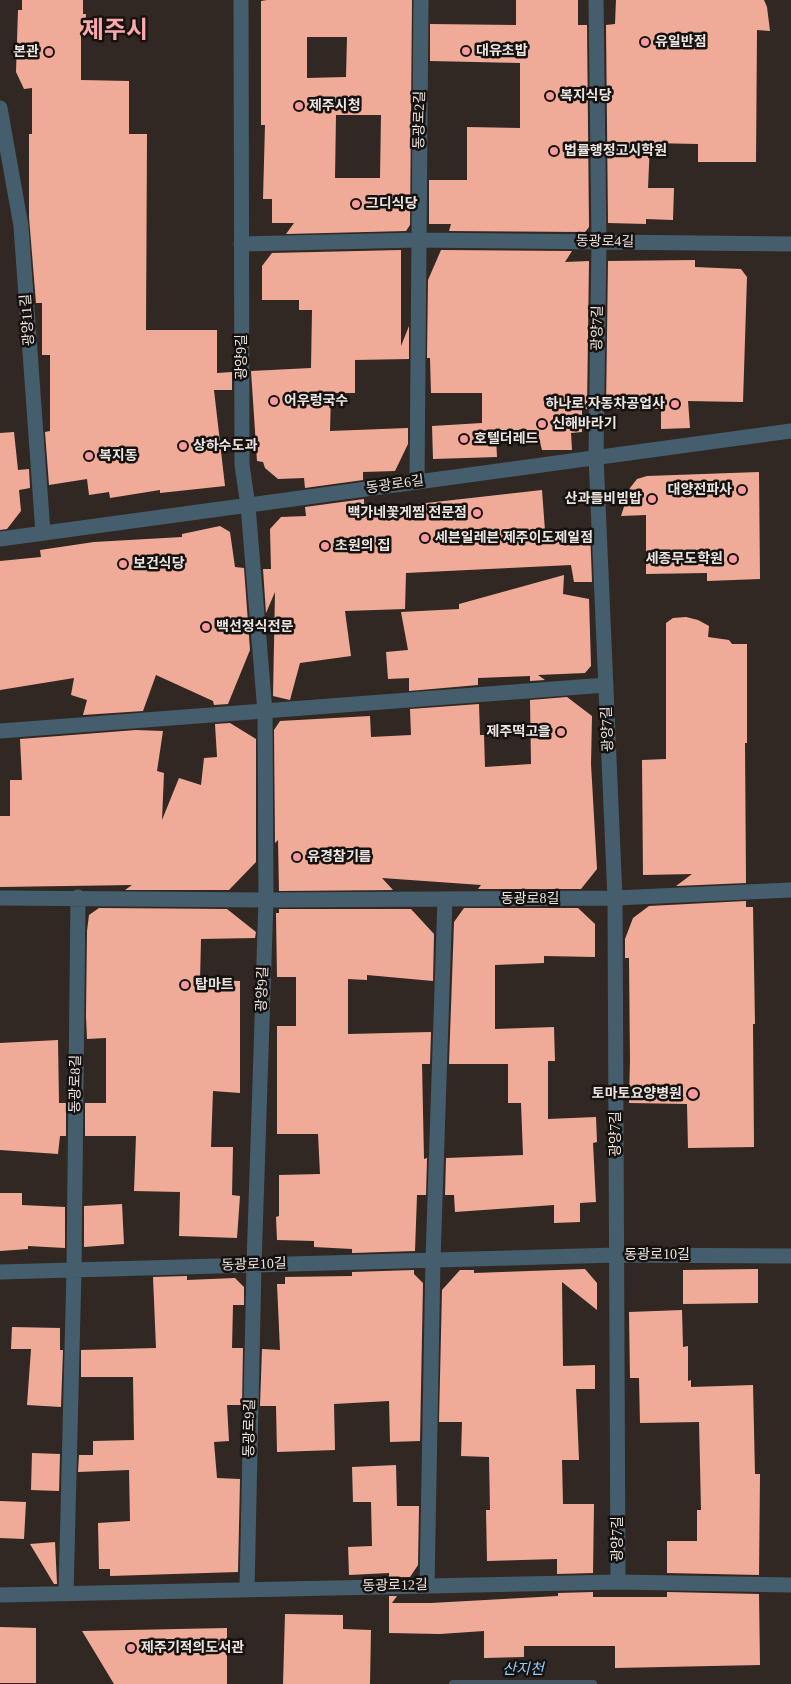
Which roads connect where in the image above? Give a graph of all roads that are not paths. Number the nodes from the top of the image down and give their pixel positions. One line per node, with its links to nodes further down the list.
1 (241, 0): 7 (street, 광양9길)
2 (422, 0): 5 (street, 동광로2길)
3 (596, 0): 6 (street, 광양7길)
4 (0, 108): 13 (street, 광양11길)
5 (418, 240): 6 (street, 동광로4길); 7 (street, 동광로4길); 11 (street)
6 (599, 242): 8 (street, 동광로4길); 10 (street, 광양7길)
7 (241, 244): 12 (street, 광양9길)
8 (791, 244)
9 (791, 431): 10 (street, 동광로6길)
10 (596, 457): 11 (street, 동광로6길); 15 (street, 광양7길)
11 (417, 482): 12 (street, 동광로6길)
12 (248, 506): 13 (street, 동광로6길); 16 (street, 광양9길)
13 (44, 533): 14 (street, 동광로6길)
14 (0, 539)
15 (606, 686): 16 (street, 광양7길); 21 (street, 광양7길)
16 (265, 712): 17 (street); 23 (street, 광양9길)
17 (0, 731)
18 (791, 890): 21 (street, 동광로8길)
19 (78, 897): 20 (street, 동광로8길); 23 (street, 동광로8길); 28 (street, 동광로8길)
20 (0, 898)
21 (615, 898): 22 (street, 동광로8길); 24 (street, 광양7길)
22 (445, 899): 23 (street, 동광로8길); 26 (street)
23 (266, 900): 27 (street, 광양9길)
24 (616, 1255): 25 (street, 동광로10길); 26 (street, 동광로10길); 30 (street, 광양7길)
25 (791, 1256)
26 (433, 1260): 27 (street, 동광로10길); 32 (street)
27 (254, 1265): 28 (street, 동광로10길); 33 (street, 동광로9길)
28 (74, 1270): 29 (street, 동광로10길); 34 (street)
29 (0, 1272)
30 (618, 1582): 31 (street, 동광로12길); 32 (street, 동광로12길)
31 (791, 1585)
32 (427, 1586): 33 (street, 동광로12길)
33 (246, 1590): 34 (street, 동광로12길)
34 (66, 1594): 35 (street, 동광로12길)
35 (0, 1595)

